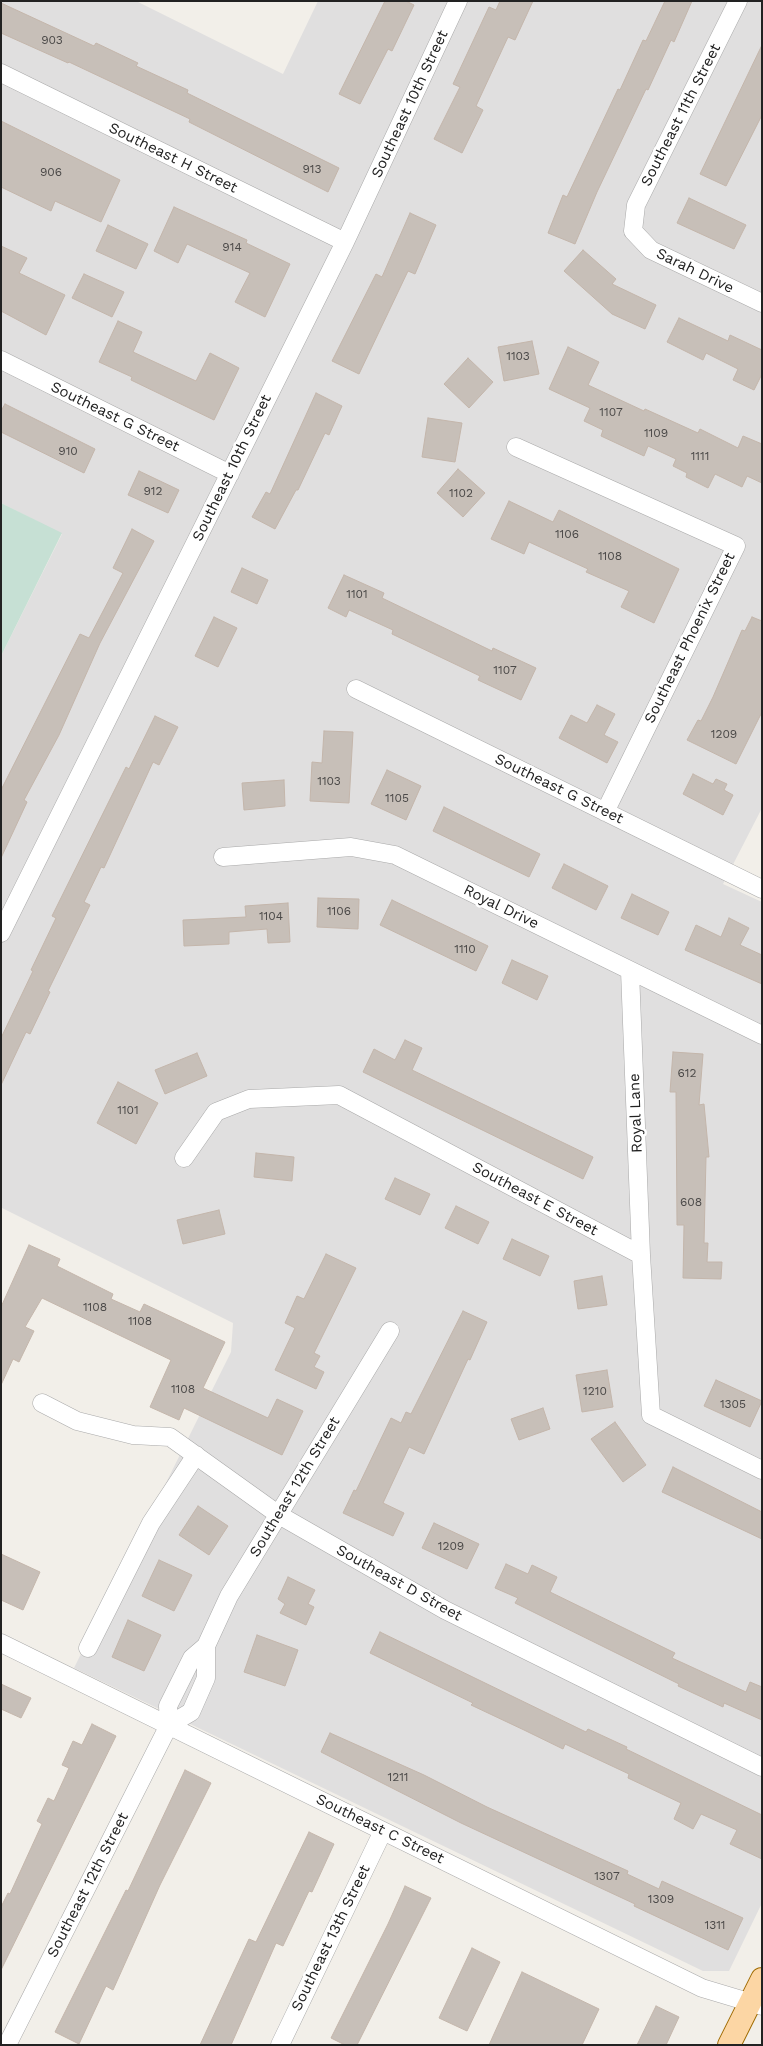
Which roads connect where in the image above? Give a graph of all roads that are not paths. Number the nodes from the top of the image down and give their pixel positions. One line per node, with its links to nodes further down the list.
1 (458, 1): 5 (street, Southeast 10th Street)
2 (738, 1): 4 (street, Southeast 11th Street)
3 (1, 73): 5 (street, Southeast H Street)
4 (634, 232): 6 (street, Sarah Drive)
5 (345, 242): 9 (street, Southeast 10th Street)
6 (762, 303)
7 (1, 360): 9 (street, Southeast G Street)
8 (516, 448): 11 (street, Southeast Phoenix Street)
9 (230, 474): 14 (street, Southeast 10th Street)
10 (356, 689): 11 (street, Southeast G Street)
11 (605, 812): 13 (street, Southeast G Street)
12 (224, 857): 15 (street, Royal Drive)
13 (762, 889)
14 (1, 933)
15 (630, 971): 16 (street, Royal Drive); 18 (street, Royal Lane)
16 (762, 1035)
17 (184, 1158): 18 (street, Southeast E Street)
18 (641, 1255): 22 (street)
19 (390, 1331): 23 (street, Southeast 12th Street)
20 (42, 1403): 21 (street, Southeast D Street)
21 (196, 1455): 23 (street, Southeast D Street); 25 (street)
22 (762, 1470)
23 (279, 1515): 26 (street, Southeast 12th Street); 27 (street, Southeast D Street)
24 (1, 1643): 26 (street, Southeast C Street)
25 (88, 1648)
26 (169, 1725): 28 (street, Southeast C Street); 31 (street, Southeast 12th Street)
27 (762, 1767)
28 (382, 1831): 30 (street, Southeast C Street); 32 (street, Southeast 13th Street)
29 (762, 1979): 30 (main road)
30 (756, 2004): 33 (main road)
31 (7, 2045)
32 (280, 2045)
33 (730, 2045)

